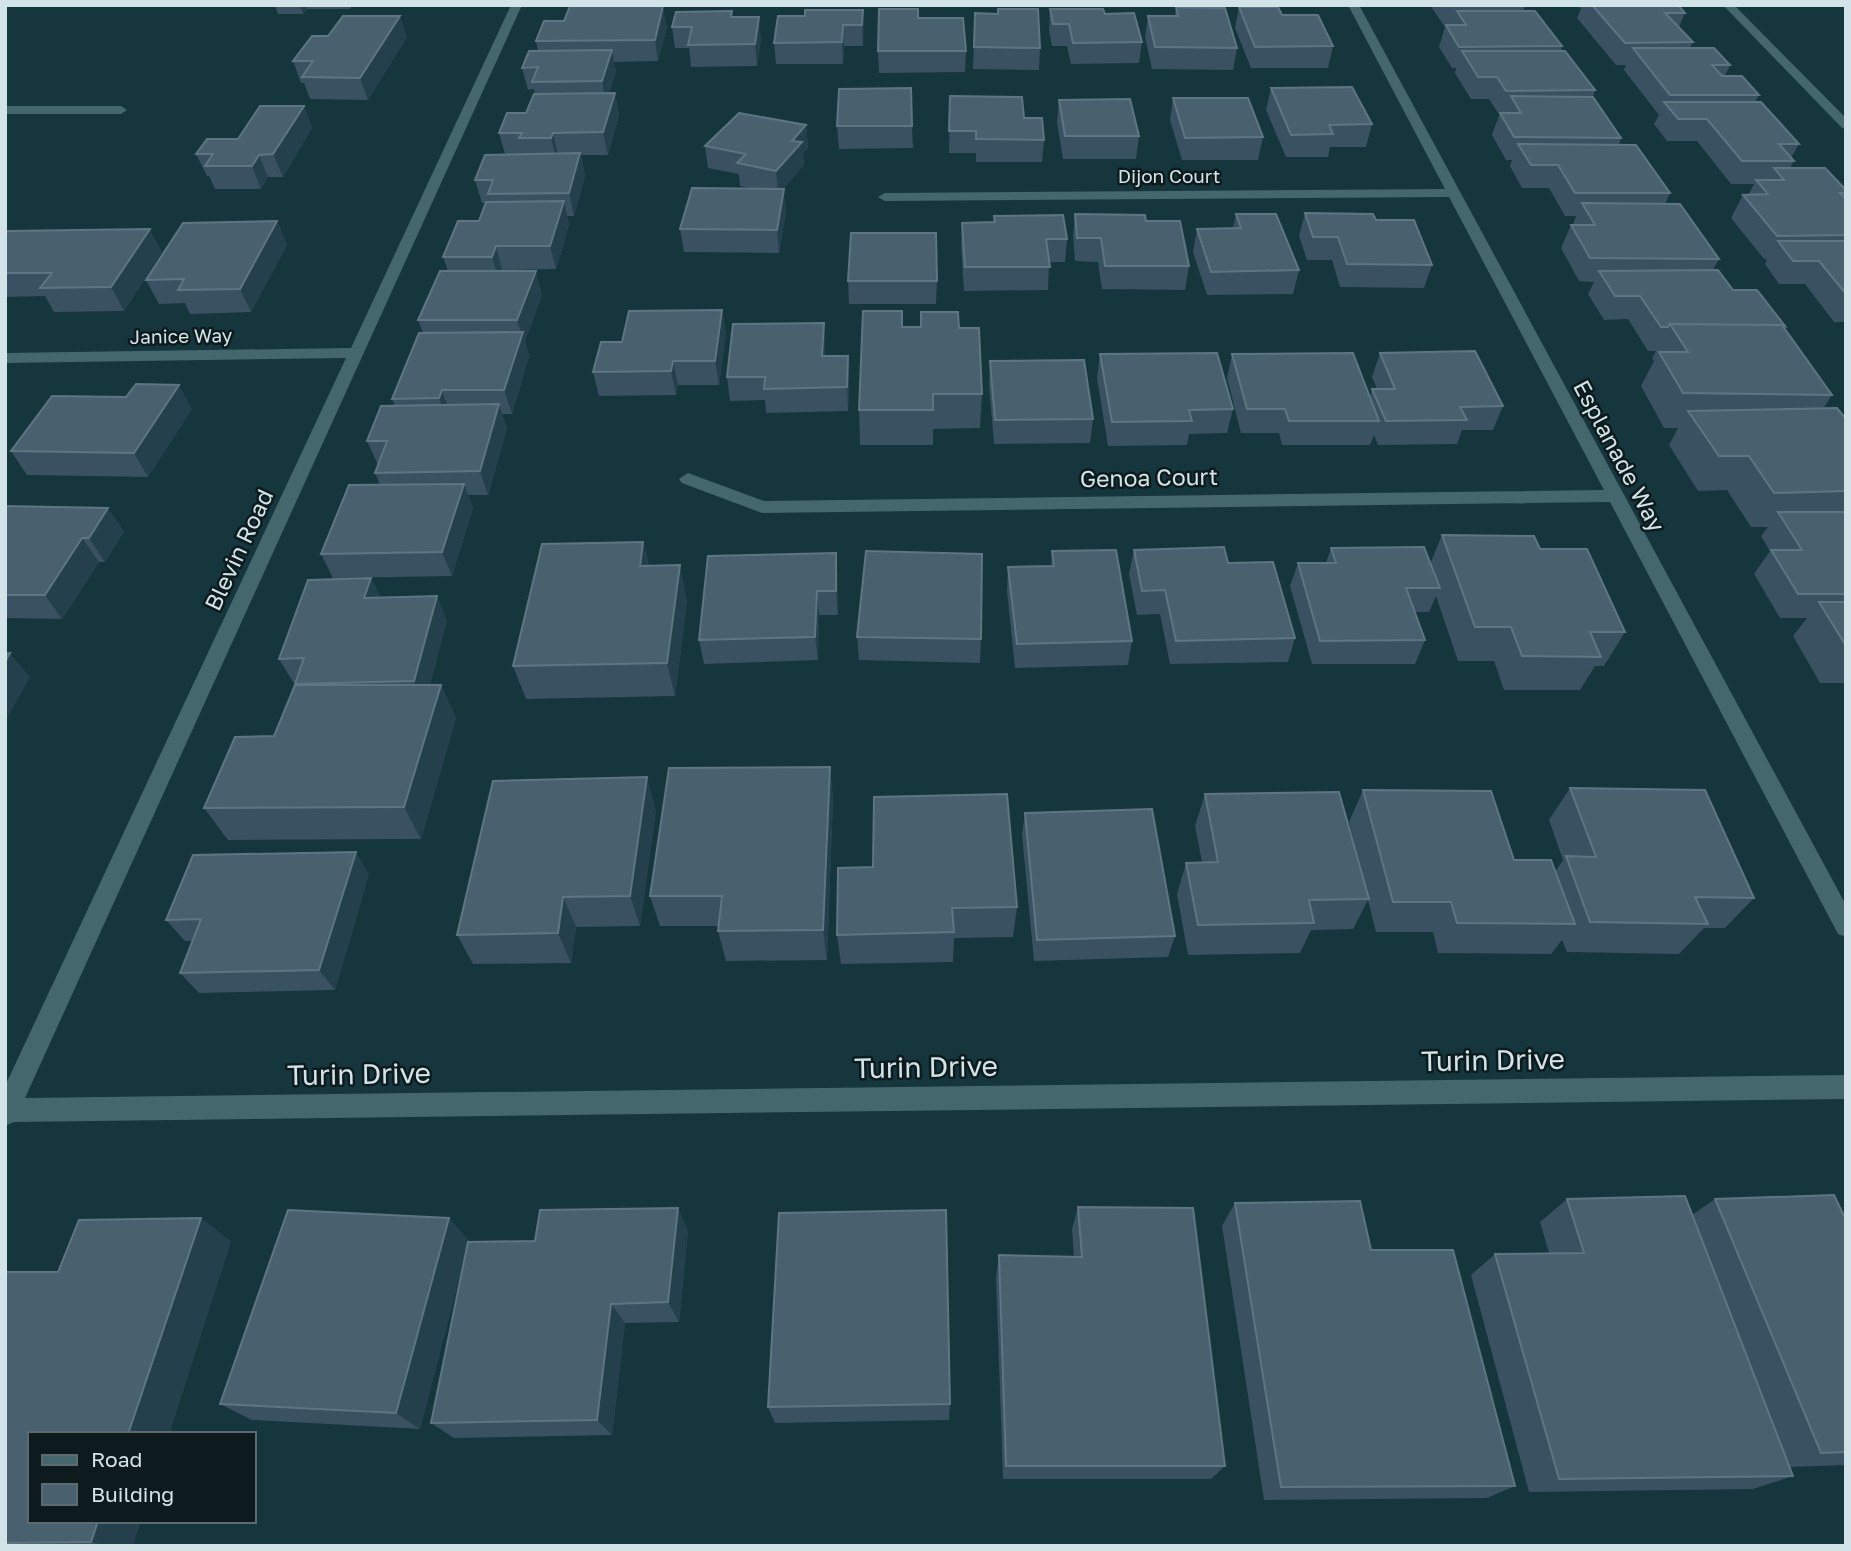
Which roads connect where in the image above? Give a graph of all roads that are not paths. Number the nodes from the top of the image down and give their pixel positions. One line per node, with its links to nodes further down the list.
1 (517, 5): 9 (street, Blevin Road)
2 (1353, 5): 7 (street, Esplanade Way)
3 (1728, 5): 6 (street)
4 (5, 110): 5 (street)
5 (121, 110)
6 (1846, 125)
7 (1454, 193): 8 (street, Dijon Court); 12 (street, Esplanade Way)
8 (885, 197)
9 (357, 353): 10 (street, Janice Way); 15 (street, Blevin Road)
10 (5, 358)
11 (688, 479): 12 (street, Genoa Court)
12 (1615, 496): 13 (street, Esplanade Way)
13 (1846, 927)
14 (1846, 1087): 15 (street, Turin Drive)
15 (6, 1112)

